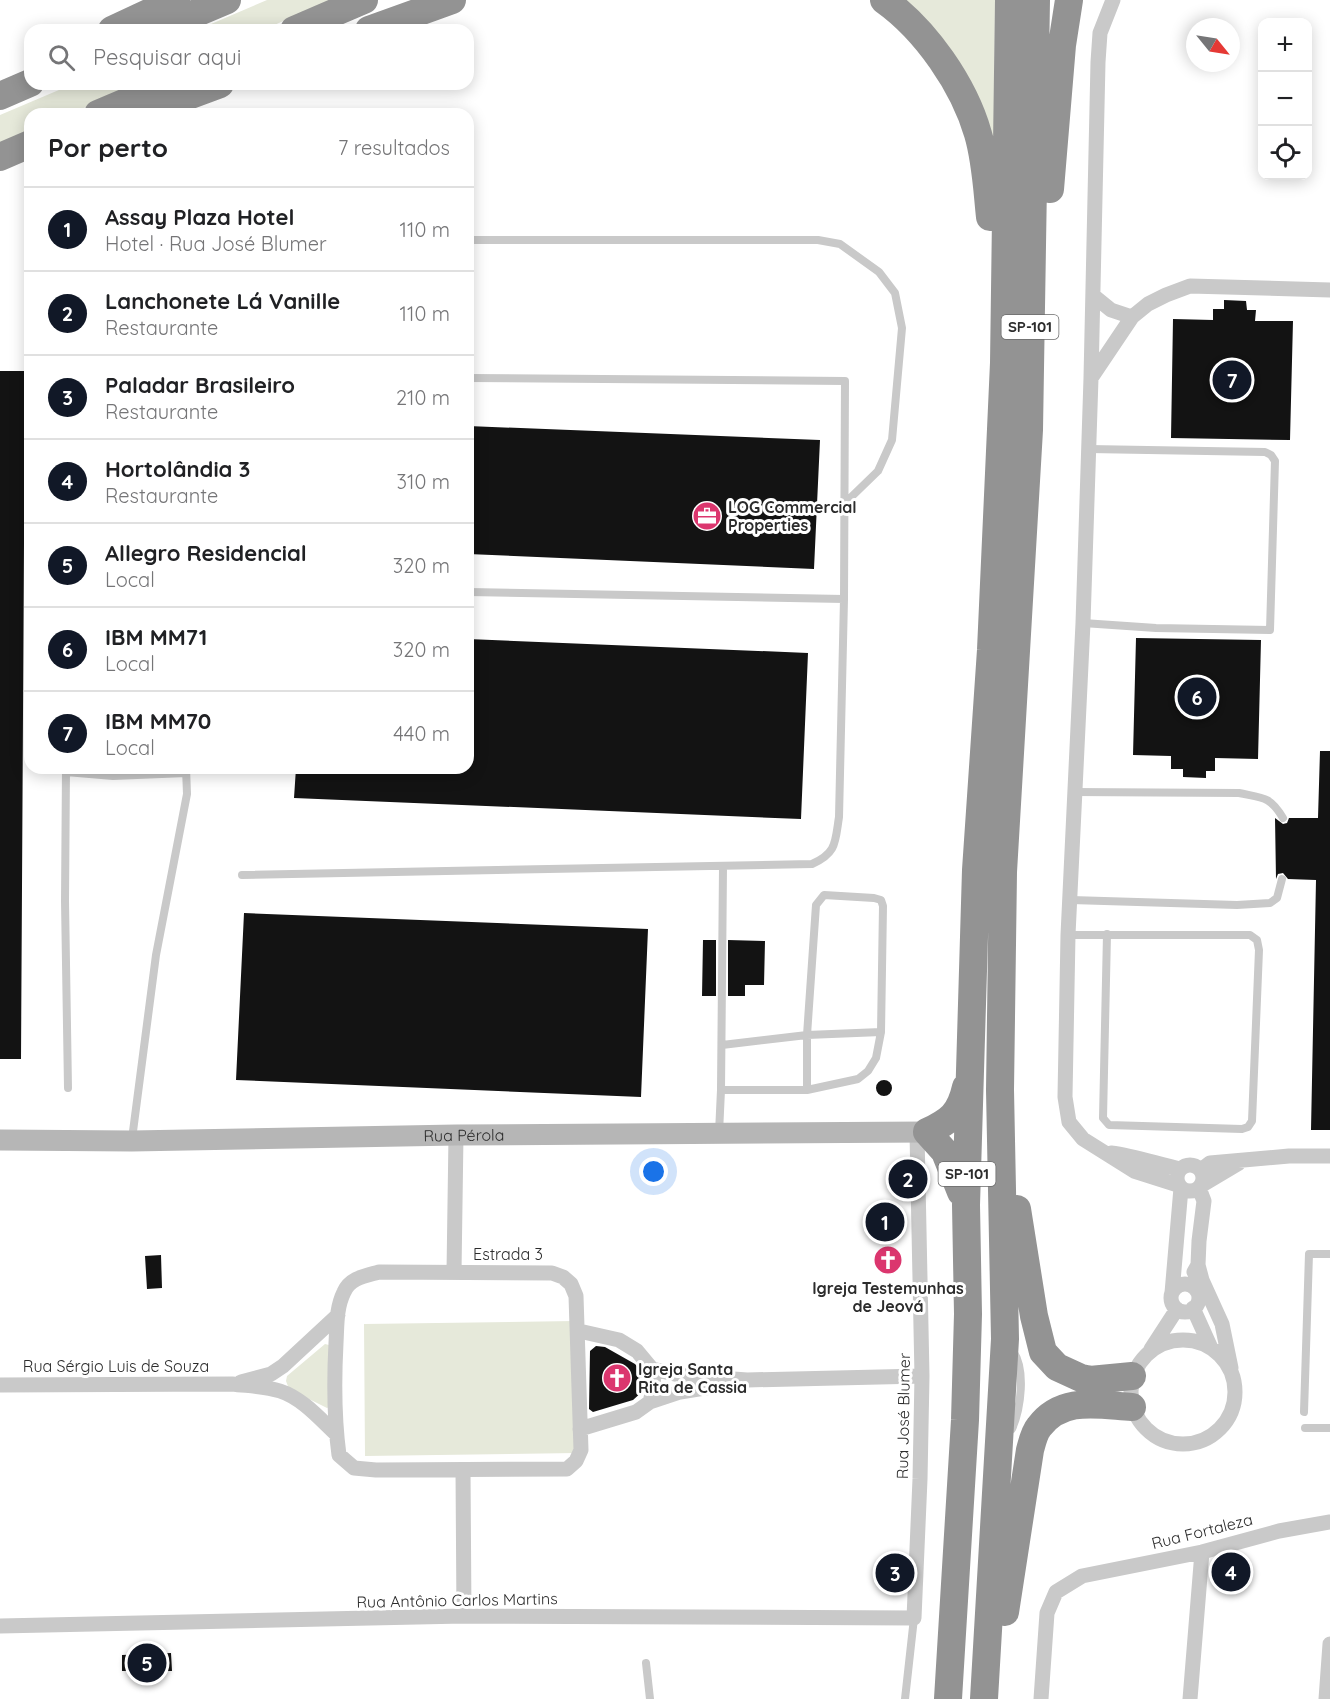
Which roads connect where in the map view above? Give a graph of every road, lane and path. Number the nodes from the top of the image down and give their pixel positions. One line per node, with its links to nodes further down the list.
1 (176, 0): 10 (highway)
2 (227, 0): 11 (highway)
3 (364, 0): 12 (highway)
4 (452, 0): 13 (highway)
5 (884, 0): 26 (highway)
6 (1009, 0): 26 (highway, SP-101)
7 (1036, 0): 29 (highway, SP-101)
8 (1069, 0): 29 (highway)
9 (1113, 0): 24 (street)
10 (125, 24)
11 (170, 24)
12 (308, 24)
13 (386, 24)
14 (24, 86): 17 (highway)
15 (154, 90): 18 (highway)
16 (204, 90): 19 (highway)
17 (0, 96)
18 (112, 108)
19 (155, 108)
20 (24, 147): 21 (highway)
21 (0, 157)
22 (474, 240): 31 (lane)
23 (1330, 290): 25 (street)
24 (1095, 297): 25 (street); 28 (street)
25 (1132, 317): 28 (street)
26 (1004, 363): 50 (highway, SP-101)
27 (474, 378): 31 (lane)
28 (1091, 378): 30 (street)
29 (1029, 430): 52 (highway, SP-101)
30 (1089, 449): 34 (street); 34 (lane)
31 (844, 504): 33 (lane)
32 (474, 592): 33 (lane)
33 (844, 599): 41 (lane)
34 (1083, 623): 39 (street)
35 (66, 774): 51 (lane)
36 (97, 774): 37 (lane)
37 (137, 774)
38 (186, 774): 59 (lane)
39 (1073, 792): 40 (lane); 44 (street)
40 (1283, 818)
41 (723, 867): 42 (lane); 49 (lane)
42 (242, 875)
43 (1282, 879): 44 (lane)
44 (1071, 900): 46 (street)
45 (1107, 934): 45 (lane); 46 (lane)
46 (1068, 935): 60 (street)
47 (881, 1032): 48 (lane); 48 (lane); 54 (lane)
48 (807, 1035): 49 (lane); 54 (lane)
49 (722, 1046): 53 (lane)
50 (969, 1069): 55 (highway); 65 (highway, SP-101)
51 (68, 1088)
52 (1000, 1089): 81 (highway); 104 (highway, SP-101)
53 (721, 1090): 54 (lane); 56 (lane)
54 (807, 1090)
55 (922, 1132): 56 (street, Rua Pérola); 65 (highway); 80 (street, Rua José Blumer)
56 (718, 1134): 57 (street, Rua Pérola)
57 (456, 1135): 59 (street, Rua Pérola); 68 (street)
58 (0, 1140): 59 (street, Rua Pérola)
59 (132, 1141)
60 (1105, 1153): 62 (street); 64 (street)
61 (1326, 1154): 63 (street)
62 (1180, 1169): 63 (street); 64 (street)
63 (1201, 1181): 64 (street); 67 (street)
64 (1179, 1186): 70 (street)
65 (966, 1205): 103 (highway, SP-101)
66 (1330, 1254): 88 (lane)
67 (1198, 1265): 69 (street); 79 (street)
68 (454, 1272): 73 (street, Estrada 3); 74 (street, Estrada 3)
69 (1195, 1288): 70 (street); 71 (street)
70 (1172, 1293): 72 (street)
71 (1193, 1308): 72 (street); 75 (street)
72 (1177, 1309): 76 (street)
73 (338, 1315): 77 (street, Rua Sérgio Luis de Souza); 92 (street, Estrada 3)
74 (579, 1331): 78 (street); 91 (street, Estrada 3)
75 (1211, 1348): 76 (street); 79 (street)
76 (1149, 1353): 81 (street)
77 (283, 1366): 83 (street, Rua Sérgio Luis de Souza); 85 (street)
78 (652, 1369): 82 (street); 86 (street)
79 (1232, 1374): 87 (street)
80 (922, 1376): 82 (street); 97 (street, Rua José Blumer)
81 (1132, 1376): 87 (street)
82 (747, 1380): 86 (street)
83 (232, 1384): 84 (street, Rua Sérgio Luis de Souza); 85 (street, Rua Sérgio Luis de Souza)
84 (0, 1385)
85 (281, 1391): 92 (street, Rua Sérgio Luis de Souza)
86 (650, 1402): 91 (street)
87 (1132, 1407): 104 (highway)
88 (1304, 1412)
89 (1305, 1428): 90 (lane)
90 (1330, 1428)
91 (580, 1429): 93 (street, Estrada 3)
92 (336, 1434): 93 (street, Estrada 3)
93 (463, 1470): 96 (street)
94 (1330, 1521): 95 (street, Rua Fortaleza)
95 (1202, 1552): 105 (street, Rua Fortaleza); 106 (street)
96 (464, 1616): 97 (street, Rua Antônio Carlos Martins); 98 (street, Rua Antônio Carlos Martins)
97 (914, 1618): 102 (lane, Rua José Blumer)
98 (0, 1626)
99 (1330, 1644): 107 (street)
100 (646, 1663): 101 (lane)
101 (650, 1699)
102 (905, 1699)
103 (948, 1699)
104 (986, 1699)
105 (1041, 1699)
106 (1190, 1699)
107 (1326, 1699)

